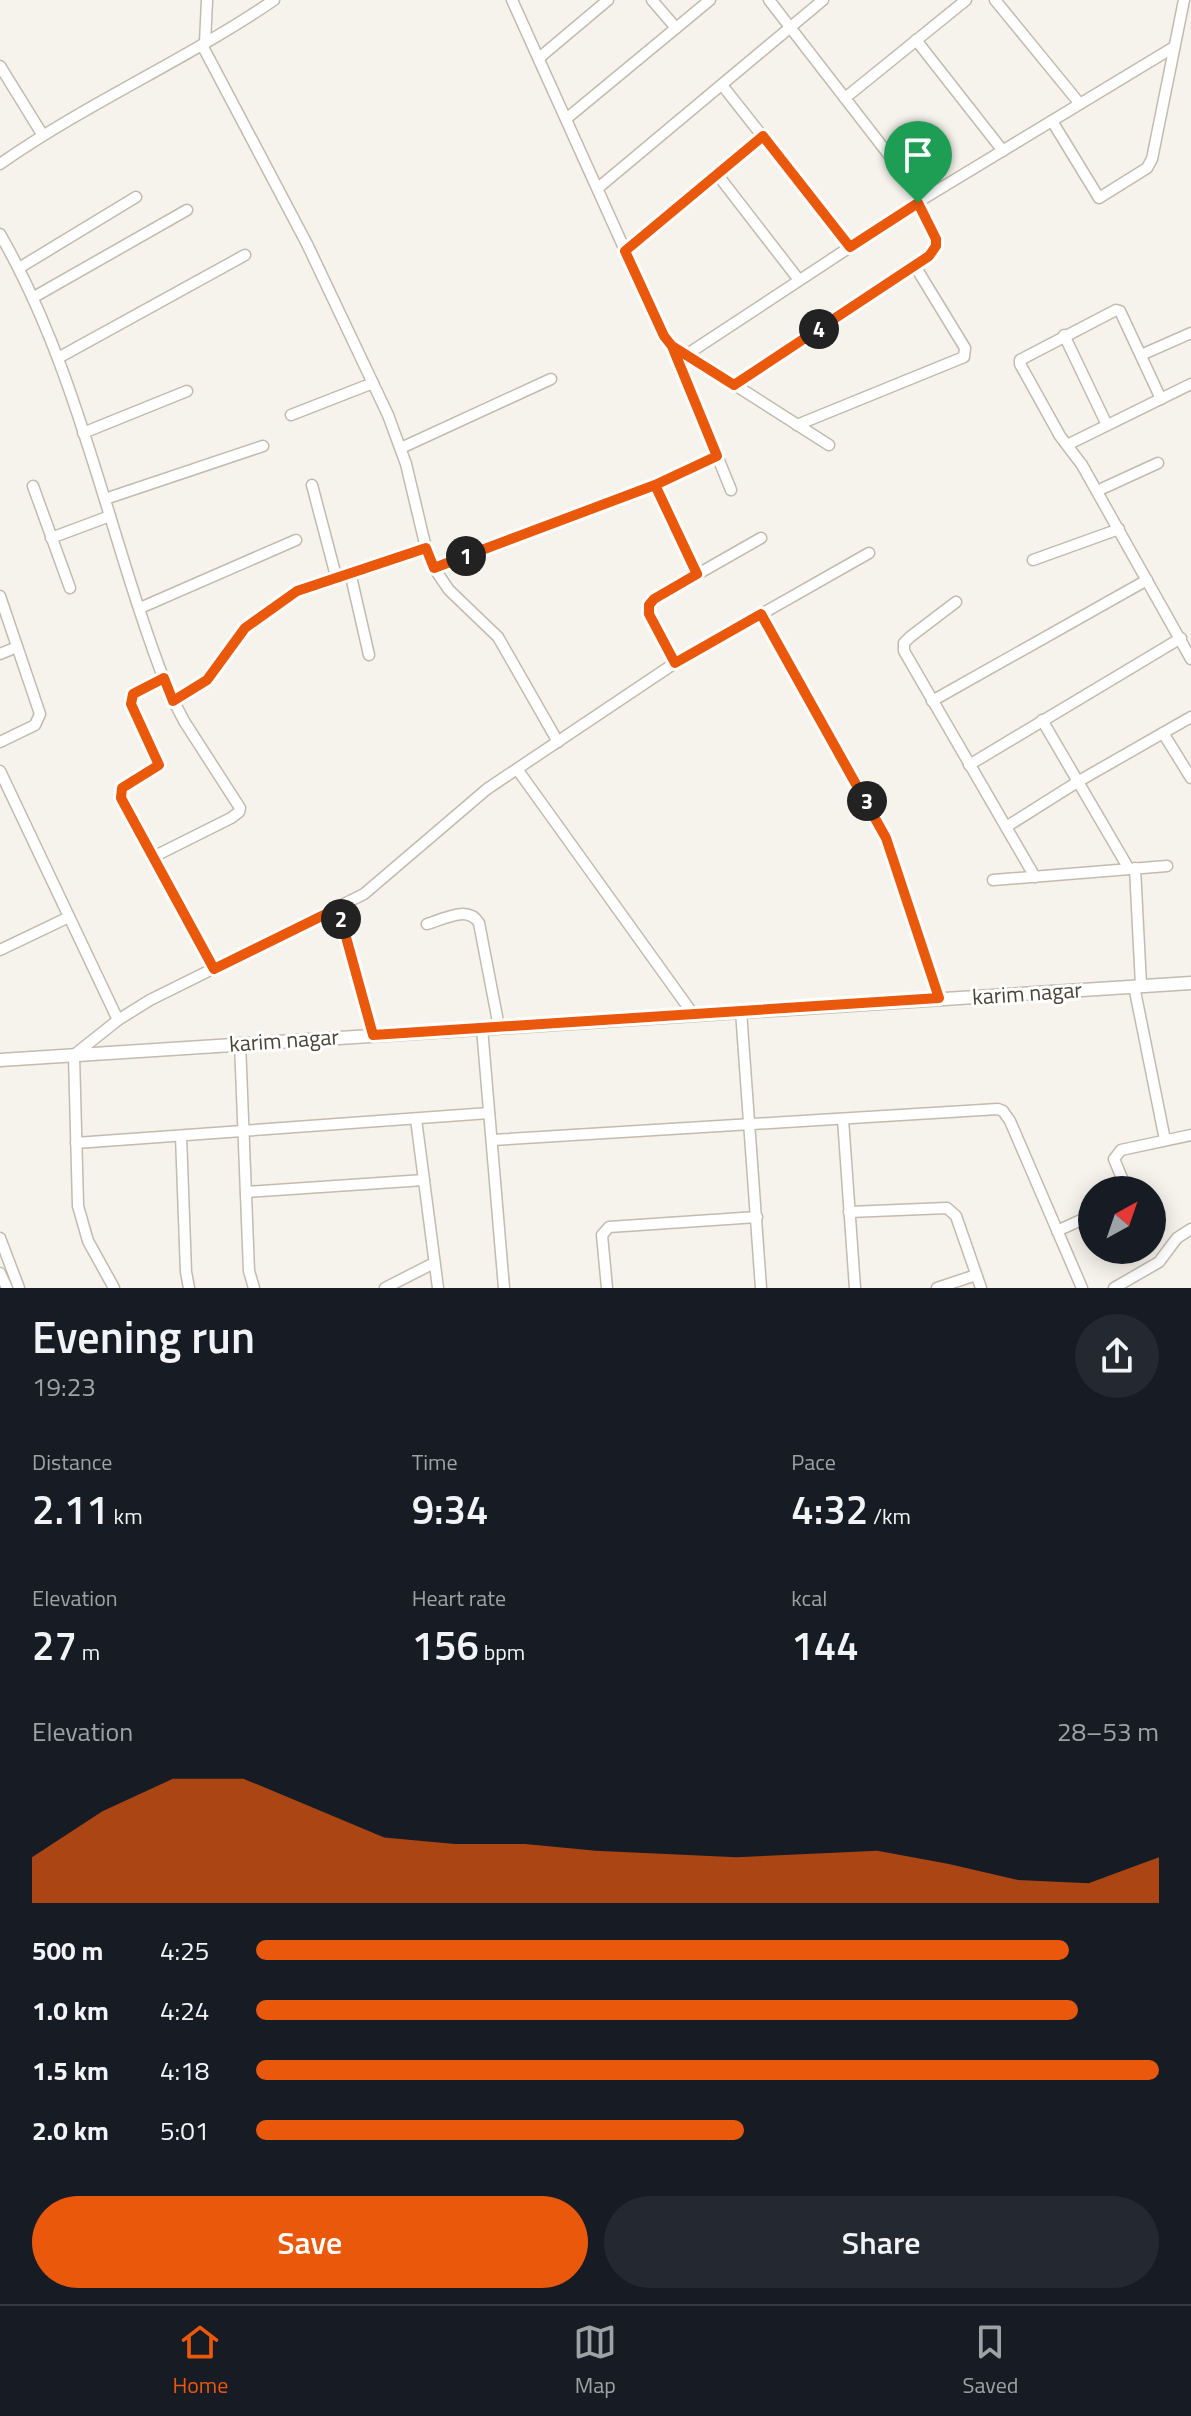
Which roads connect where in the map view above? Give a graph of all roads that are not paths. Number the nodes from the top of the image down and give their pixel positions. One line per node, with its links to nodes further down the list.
1 (207, 0): 15 (street)
2 (274, 0): 15 (street)
3 (512, 0): 17 (street)
4 (608, 0): 17 (street)
5 (652, 0): 13 (street)
6 (710, 0): 13 (street)
7 (769, 0): 12 (street)
8 (823, 0): 12 (street)
9 (966, 0): 14 (street)
10 (995, 0): 21 (street)
11 (1184, 0): 16 (street)
12 (791, 27): 19 (street); 20 (street)
13 (676, 28): 22 (street)
14 (916, 40): 20 (street); 26 (street)
15 (204, 44): 24 (street); 48 (street)
16 (1174, 47): 21 (street); 23 (street)
17 (539, 58): 22 (street)
18 (0, 66): 24 (street)
19 (722, 85): 25 (street); 29 (street)
20 (845, 98): 31 (street)
21 (1080, 104): 23 (street)
22 (566, 119): 29 (street)
23 (1052, 121): 26 (street)
24 (42, 134): 27 (street)
25 (763, 136): 28 (street); 34 (street)
26 (1003, 151): 31 (street)
27 (0, 164)
28 (717, 174): 35 (street); 39 (street)
29 (598, 188): 35 (street)
30 (136, 197): 38 (street)
31 (921, 201): 34 (street); 37 (street)
32 (187, 210): 40 (street)
33 (0, 234): 38 (street)
34 (850, 247): 39 (street)
35 (625, 251): 43 (street)
36 (245, 255): 46 (street)
37 (915, 266): 50 (street); 54 (street)
38 (19, 268): 40 (street)
39 (799, 280): 44 (street)
40 (34, 297): 46 (street)
41 (1191, 333): 45 (street)
42 (1064, 335): 45 (street); 55 (street); 58 (street)
43 (672, 346): 44 (street); 61 (street)
44 (686, 355): 50 (street)
45 (1141, 355): 52 (street)
46 (58, 358): 56 (street)
47 (551, 379): 60 (street)
48 (373, 383): 53 (street); 60 (street)
49 (1191, 384): 52 (street)
50 (734, 385): 54 (street)
51 (187, 391): 56 (street)
52 (1161, 399): 55 (street)
53 (291, 415)
54 (797, 425): 57 (street)
55 (1107, 425): 58 (street)
56 (83, 433): 68 (street)
57 (829, 445)
58 (1067, 445): 67 (street)
59 (263, 446): 68 (street)
60 (401, 448): 74 (street)
61 (717, 456): 64 (street); 66 (street)
62 (1158, 463): 67 (street)
63 (312, 485): 80 (street)
64 (655, 485): 77 (street); 79 (street)
65 (33, 486): 71 (street)
66 (731, 490)
67 (1097, 491): 70 (street)
68 (105, 499): 69 (street)
69 (110, 516): 71 (street); 85 (street)
70 (1119, 529): 76 (street); 81 (street)
71 (51, 538): 82 (street)
72 (761, 538): 79 (street)
73 (296, 540): 85 (street)
74 (426, 548): 77 (street); 78 (street)
75 (869, 553): 86 (street)
76 (1033, 560)
77 (434, 568): 100 (street)
78 (350, 572): 80 (street); 90 (street)
79 (697, 574): 92 (street)
80 (336, 576): 94 (street)
81 (1147, 580): 87 (street); 95 (street)
82 (70, 588)
83 (0, 596): 88 (street)
84 (956, 602): 95 (street)
85 (140, 608): 93 (street)
86 (761, 614): 92 (street); 119 (street)
87 (1181, 638): 91 (street); 97 (street)
88 (17, 647): 89 (street); 99 (street)
89 (0, 654)
90 (369, 655)
91 (1191, 659)
92 (675, 663): 100 (street)
93 (164, 678): 94 (street); 107 (street)
94 (173, 701): 107 (street)
95 (932, 701): 101 (street)
96 (1191, 717): 98 (street)
97 (1042, 720): 101 (street); 105 (street)
98 (1163, 733): 104 (street); 105 (street)
99 (0, 742)
100 (558, 742): 102 (street)
101 (969, 765): 106 (street)
102 (517, 769): 112 (street); 121 (street)
103 (0, 771): 113 (street)
104 (1191, 778)
105 (1079, 781): 106 (street); 109 (street)
106 (1006, 827): 110 (street)
107 (153, 857): 116 (street)
108 (1167, 866): 109 (street)
109 (1132, 868): 110 (street); 118 (street)
110 (1035, 877): 111 (street)
111 (993, 880)
112 (338, 908): 116 (street); 125 (street)
113 (69, 917): 115 (street); 122 (street)
114 (427, 924): 123 (street)
115 (0, 950)
116 (214, 969): 122 (street)
117 (1191, 983): 118 (street, karim nagar)
118 (1138, 986): 119 (street, karim nagar); 137 (street)
119 (939, 998): 120 (street, karim nagar)
120 (741, 1011): 121 (street, karim nagar); 132 (street)
121 (693, 1014): 123 (street, karim nagar)
122 (118, 1020): 127 (street)
123 (499, 1027): 124 (street, karim nagar)
124 (482, 1028): 125 (street, karim nagar); 129 (street)
125 (373, 1035): 126 (street, karim nagar)
126 (240, 1043): 127 (street, karim nagar); 133 (street)
127 (74, 1055): 128 (street, karim nagar); 138 (street)
128 (0, 1060)
129 (489, 1113): 130 (street); 136 (street)
130 (416, 1119): 133 (street); 140 (street)
131 (843, 1119): 132 (street); 142 (street); 146 (street)
132 (751, 1125): 136 (street); 143 (street)
133 (243, 1132): 135 (street); 141 (street)
134 (1191, 1135): 137 (street)
135 (181, 1136): 138 (street); 154 (street)
136 (492, 1140): 158 (street)
137 (1165, 1140): 139 (street)
138 (76, 1143): 153 (street)
139 (1121, 1176)
140 (424, 1180): 141 (street); 148 (street)
141 (246, 1192): 155 (street)
142 (849, 1212): 150 (street); 161 (street)
143 (757, 1217): 159 (street); 160 (street)
144 (1078, 1221): 146 (street)
145 (1191, 1229): 165 (street)
146 (1057, 1231): 164 (street)
147 (0, 1238): 152 (street)
148 (434, 1263): 156 (street); 157 (street)
149 (0, 1273): 151 (street)
150 (976, 1275): 162 (street); 163 (street)
151 (7, 1288)
152 (19, 1288)
153 (114, 1288)
154 (189, 1288)
155 (254, 1288)
156 (385, 1288)
157 (438, 1288)
158 (504, 1288)
159 (607, 1288)
160 (761, 1288)
161 (855, 1288)
162 (937, 1288)
163 (981, 1288)
164 (1082, 1288)
165 (1114, 1288)

